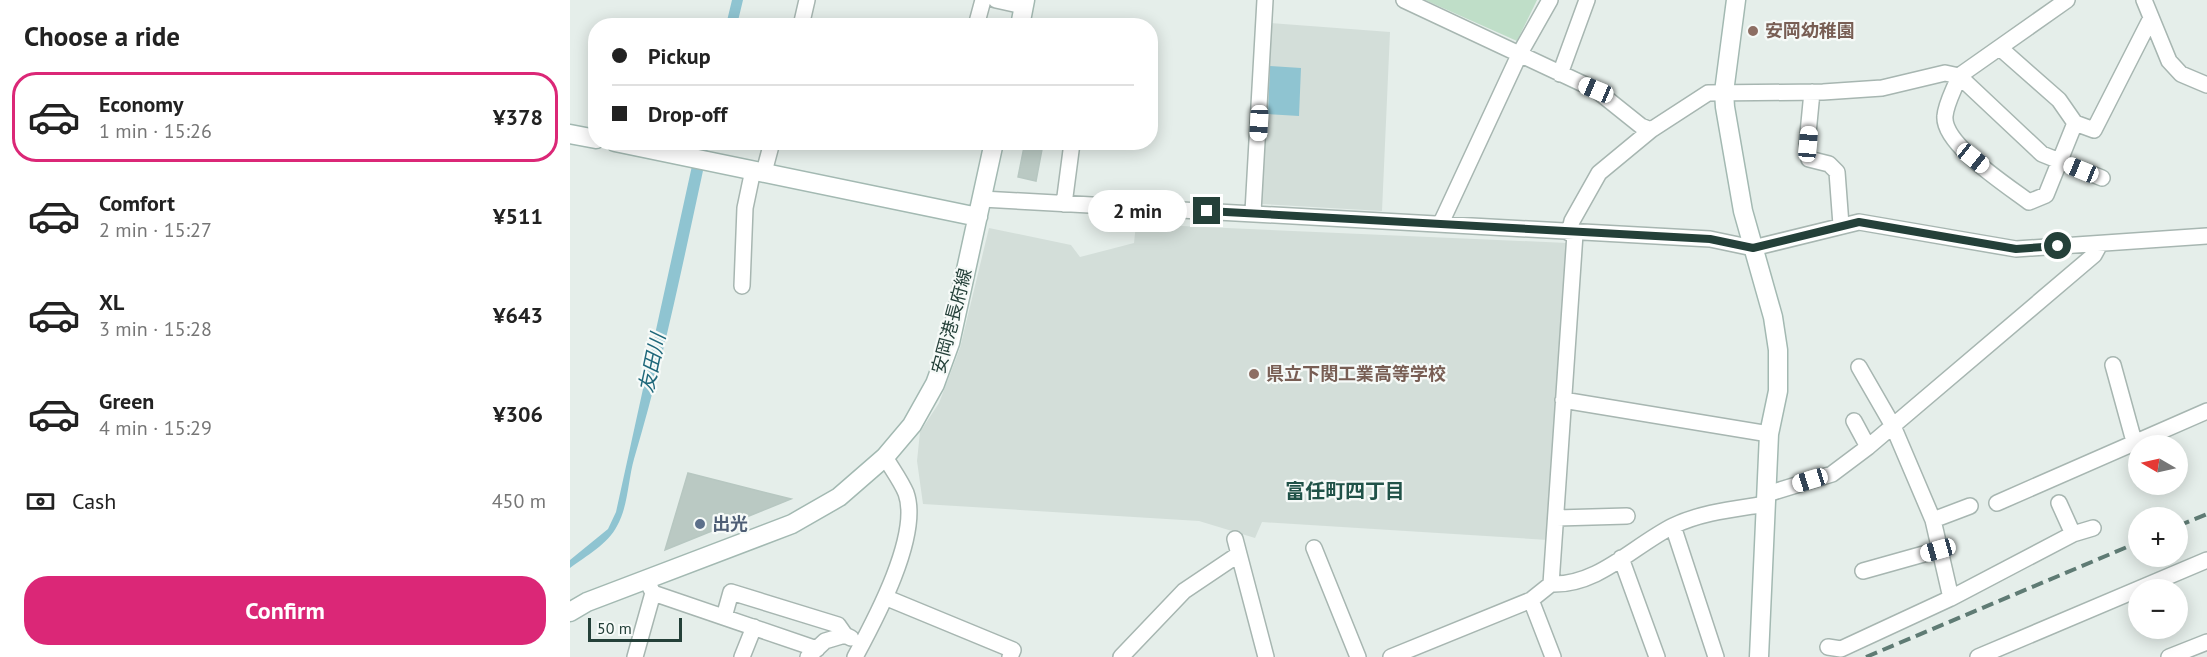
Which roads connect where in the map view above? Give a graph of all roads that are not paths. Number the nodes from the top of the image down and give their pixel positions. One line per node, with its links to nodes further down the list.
1 (807, 0): 12 (street)
2 (983, 0): 13 (street)
3 (996, 0): 11 (street)
4 (1265, 0): 36 (street)
5 (1404, 0): 17 (street)
6 (1550, 0): 17 (street)
7 (1587, 0): 18 (street)
8 (1736, 0): 21 (street)
9 (2144, 0): 15 (street)
10 (2064, 1): 16 (street)
11 (1024, 3): 14 (street)
12 (803, 18)
13 (978, 18)
14 (1021, 18)
15 (2151, 18): 20 (street); 23 (street)
16 (2000, 48): 19 (street); 23 (street)
17 (1520, 53): 18 (street); 38 (street)
18 (1560, 74): 24 (street)
19 (1959, 76): 22 (street); 31 (street); 31 (street)
20 (2207, 85)
21 (1724, 92): 22 (street); 24 (street); 43 (street)
22 (1812, 93): 39 (street)
23 (2075, 123): 31 (street)
24 (1651, 130): 40 (street)
25 (570, 134): 26 (street)
26 (588, 137)
27 (654, 150): 32 (street)
28 (768, 150): 32 (street)
29 (992, 150): 34 (street, 安岡港長府線)
30 (1071, 150): 35 (street)
31 (2060, 161): 33 (street)
32 (759, 171): 37 (street); 44 (street)
33 (2102, 178)
34 (982, 199): 35 (street); 37 (street, 安岡港長府線)
35 (1064, 204): 36 (street)
36 (1253, 212): 38 (street)
37 (978, 217): 56 (street, 安岡港長府線)
38 (1441, 223): 40 (street)
39 (1841, 225): 42 (street); 43 (street)
40 (1572, 233): 43 (street); 47 (street)
41 (2207, 236): 42 (street)
42 (2100, 244): 50 (street)
43 (1753, 248): 51 (street)
44 (742, 286)
45 (2113, 365): 52 (street)
46 (1859, 367): 50 (street)
47 (1563, 400): 51 (street); 62 (street)
48 (2207, 411): 53 (street)
49 (1854, 421): 54 (street)
50 (1893, 426): 54 (street); 63 (street)
51 (1768, 434): 58 (street)
52 (2132, 435)
53 (2156, 435)
54 (1868, 447): 58 (street)
55 (2128, 448): 57 (street)
56 (885, 457): 73 (street, 安岡港長府線); 74 (street)
57 (2003, 498)
58 (1767, 499): 64 (street); 95 (street)
59 (2059, 503): 66 (street)
60 (1970, 506): 63 (street)
61 (1627, 516): 62 (street)
62 (1557, 518): 72 (street)
63 (1933, 520): 68 (street)
64 (1673, 526): 69 (street); 94 (street)
65 (2093, 528): 66 (street)
66 (2073, 534): 75 (street)
67 (1314, 548): 91 (street)
68 (1938, 550): 71 (street); 75 (street)
69 (1621, 558): 72 (street); 93 (street)
70 (2206, 562): 96 (street)
71 (1863, 571)
72 (1551, 584): 76 (street)
73 (650, 586): 77 (street, 安岡港長府線); 78 (street); 86 (street)
74 (887, 598): 83 (street); 88 (street)
75 (1951, 598): 82 (street)
76 (1531, 600): 85 (street); 92 (street)
77 (570, 612)
78 (724, 617): 79 (street); 80 (street)
79 (754, 627): 84 (street); 87 (street)
80 (845, 635): 83 (street); 84 (street)
81 (2207, 642): 97 (street)
82 (1828, 647)
83 (858, 650)
84 (813, 653)
85 (1399, 656)
86 (635, 657)
87 (742, 657)
88 (1010, 657)
89 (1121, 657): 90 (street)
90 (1266, 657)
91 (1358, 657)
92 (1553, 657)
93 (1657, 657)
94 (1716, 657)
95 (1759, 657)
96 (1978, 657)
97 (2169, 657)

